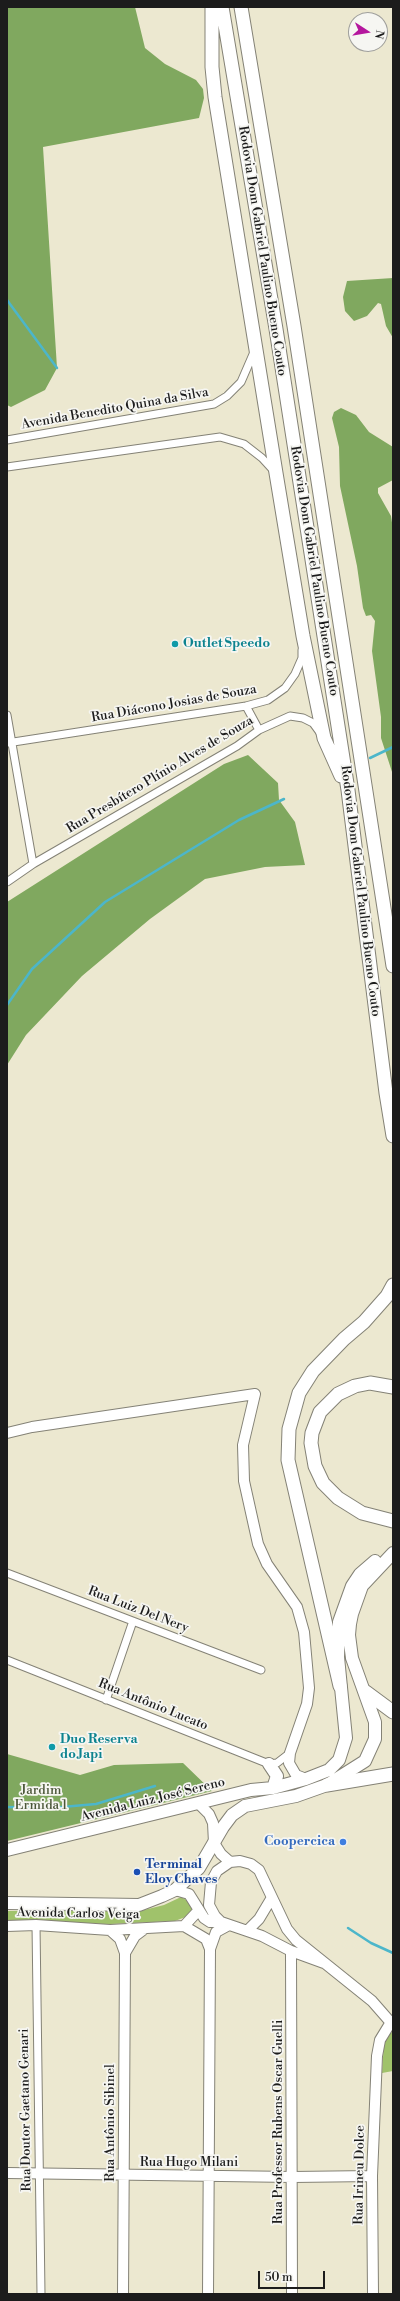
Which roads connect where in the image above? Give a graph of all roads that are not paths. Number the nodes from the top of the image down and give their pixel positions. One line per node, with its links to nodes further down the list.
1 (212, 7): 4 (highway)
2 (222, 7): 14 (highway, Rodovia Dom Gabriel Paulino Bueno Couto)
3 (241, 7): 17 (highway, Rodovia Dom Gabriel Paulino Bueno Couto)
4 (254, 334): 5 (street, Avenida Benedito Quina da Silva); 7 (highway)
5 (7, 440)
6 (7, 468): 7 (street)
7 (276, 473): 8 (highway)
8 (303, 636): 9 (street, Rua Diácono Josias de Souza); 12 (highway)
9 (246, 706): 11 (street); 13 (street, Rua Diácono Josias de Souza)
10 (7, 715): 13 (street)
11 (259, 730): 12 (street, Rua Presbítero Plínio Alves de Souza); 15 (street, Rua Presbítero Plínio Alves de Souza)
12 (324, 738): 14 (highway)
13 (9, 743): 15 (street)
14 (348, 790): 18 (highway, Rodovia Dom Gabriel Paulino Bueno Couto)
15 (34, 864): 16 (street, Rua Presbítero Plínio Alves de Souza)
16 (7, 882)
17 (393, 966)
18 (393, 1136)
19 (393, 1285): 29 (highway)
20 (393, 1386): 22 (highway)
21 (7, 1433): 33 (street)
22 (393, 1521)
23 (393, 1547): 29 (main road, Avenida Luiz José Sereno)
24 (393, 1553): 30 (main road)
25 (7, 1573): 26 (street, Rua Luiz Del Nery)
26 (133, 1621): 28 (street, Rua Luiz Del Nery); 31 (street)
27 (7, 1660): 31 (street, Rua Antônio Lucato)
28 (261, 1670)
29 (340, 1686): 36 (main road, Avenida Luiz José Sereno)
30 (366, 1692): 32 (highway); 37 (main road)
31 (106, 1700): 34 (street, Rua Antônio Lucato)
32 (393, 1712)
33 (290, 1753): 34 (street); 36 (street)
34 (269, 1764): 38 (main road)
35 (393, 1774): 37 (highway)
36 (306, 1779): 38 (main road, Avenida Luiz José Sereno)
37 (327, 1785): 40 (main road)
38 (273, 1788): 39 (main road, Avenida Luiz José Sereno)
39 (198, 1803): 40 (street); 41 (main road, Avenida Luiz José Sereno)
40 (214, 1843): 42 (street); 43 (main road)
41 (7, 1850)
42 (230, 1862): 44 (street); 47 (street)
43 (175, 1890): 45 (main road); 46 (street)
44 (271, 1899): 53 (street); 57 (street)
45 (9, 1902)
46 (198, 1912): 47 (street); 50 (street)
47 (224, 1924): 53 (street); 54 (street)
48 (36, 1925): 49 (street, Avenida Carlos Veiga); 51 (street, Avenida Carlos Veiga); 59 (street, Rua Doutor Gaetano Genari)
49 (7, 1926)
50 (184, 1926): 52 (street, Avenida Carlos Veiga); 54 (street)
51 (110, 1930): 52 (street, Avenida Carlos Veiga); 56 (street)
52 (143, 1930): 56 (street)
53 (247, 1931): 55 (street)
54 (210, 1949): 62 (street)
55 (291, 1951): 57 (street); 64 (street, Rua Professor Rubens Oscar Guelli)
56 (125, 1953): 61 (street, Rua Antônio Sibinel)
57 (324, 1963): 58 (street)
58 (392, 2024): 63 (street, Rua Irineu Dolce)
59 (39, 2173): 60 (street, Rua Hugo Milani); 61 (street, Rua Hugo Milani); 65 (street, Rua Doutor Gaetano Genari)
60 (7, 2174)
61 (124, 2176): 62 (street, Rua Hugo Milani); 66 (street, Rua Antônio Sibinel)
62 (208, 2176): 64 (street, Rua Hugo Milani); 67 (street)
63 (372, 2176): 64 (street, Rua Hugo Milani); 69 (street, Rua Irineu Dolce)
64 (293, 2177): 68 (street, Rua Professor Rubens Oscar Guelli)
65 (41, 2294)
66 (124, 2294)
67 (208, 2294)
68 (292, 2294)
69 (373, 2294)

